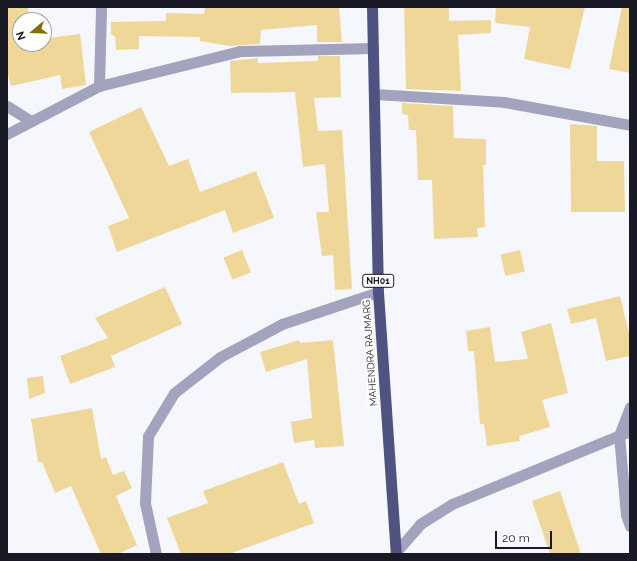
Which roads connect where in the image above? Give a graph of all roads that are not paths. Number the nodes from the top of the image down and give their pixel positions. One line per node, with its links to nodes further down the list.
1 (101, 7): 4 (street)
2 (372, 7): 3 (highway, MAHENDRA RAJMARG / NH01)
3 (373, 48): 4 (street); 5 (highway, MAHENDRA RAJMARG / NH01)
4 (99, 86): 7 (street)
5 (375, 94): 8 (street); 10 (highway, MAHENDRA RAJMARG / NH01)
6 (7, 106): 7 (street)
7 (31, 121): 9 (street)
8 (630, 125)
9 (7, 134)
10 (378, 292): 14 (highway, MAHENDRA RAJMARG / NH01); 15 (street)
11 (630, 407): 12 (street)
12 (625, 433): 13 (street); 14 (street)
13 (630, 526)
14 (396, 553)
15 (156, 554)

